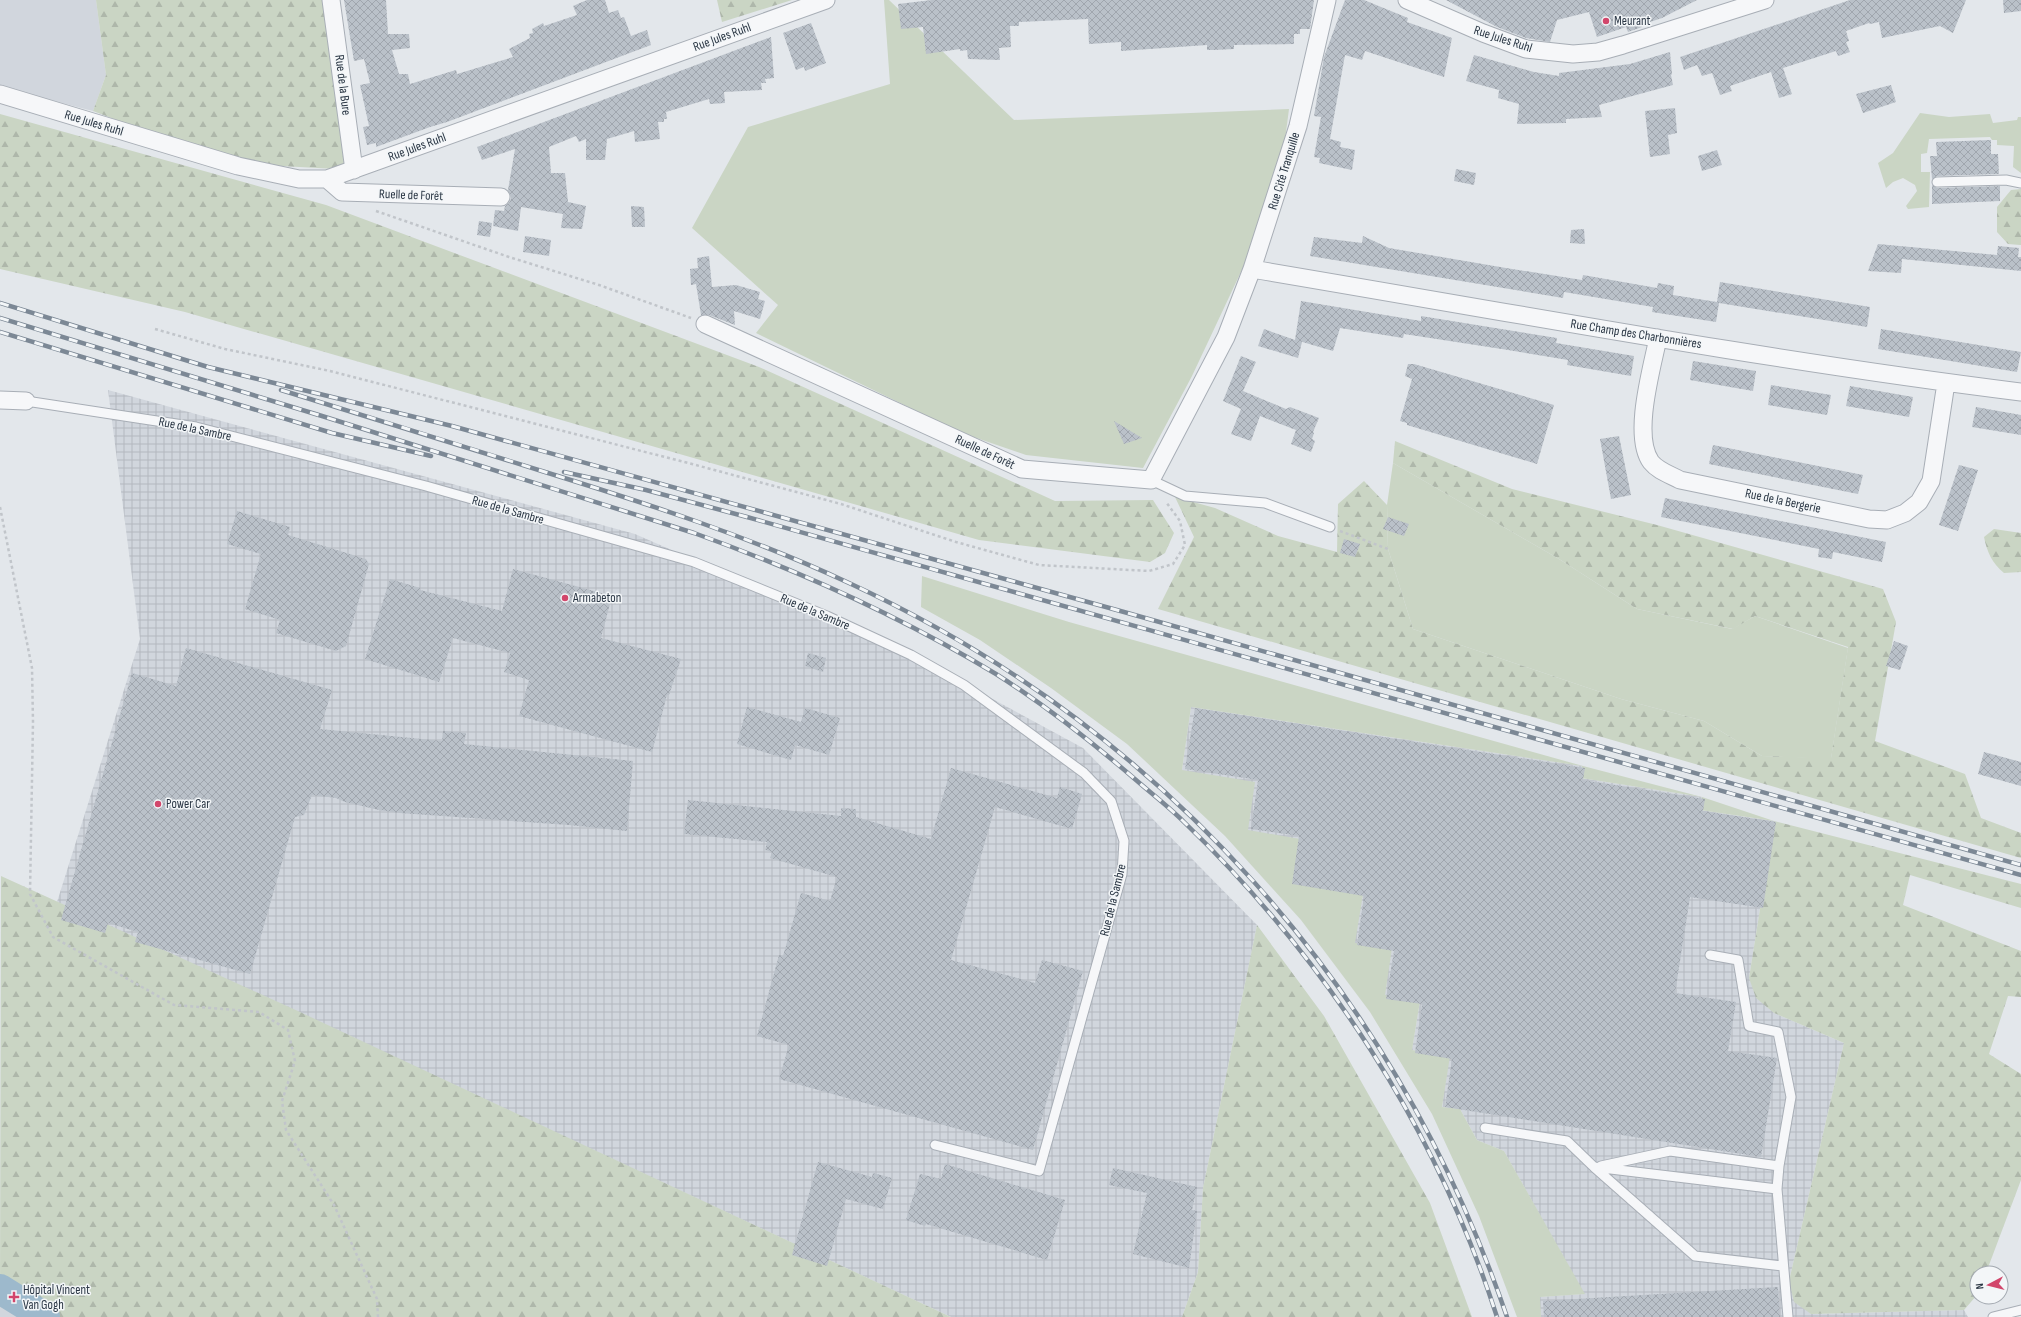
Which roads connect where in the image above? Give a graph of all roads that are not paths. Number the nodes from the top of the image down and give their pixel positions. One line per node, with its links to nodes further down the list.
1 (331, 0): 7 (street, Rue de la Bure)
2 (826, 0): 7 (street, Rue Jules Ruhl)
3 (1327, 0): 12 (street, Rue Cité Tranquille)
4 (1406, 0): 5 (street, Rue Jules Ruhl)
5 (1765, 0)
6 (0, 94): 8 (street, Rue Jules Ruhl)
7 (354, 170): 8 (street, Rue Jules Ruhl)
8 (327, 179): 11 (street, Ruelle de Forêt)
9 (1937, 182): 10 (lane)
10 (2021, 183)
11 (501, 197)
12 (1252, 269): 14 (street, Rue Champ des Charbonnières); 19 (street, Rue Cité Tranquille)
13 (705, 324): 19 (street, Ruelle de Forêt)
14 (1658, 338): 15 (street, Rue Champ des Charbonnières); 15 (street, Rue de la Bergerie)
15 (1946, 383): 16 (street, Rue Champ des Charbonnières)
16 (2021, 392)
17 (0, 400): 18 (street, Rue de la Sambre)
18 (26, 401): 23 (lane, Rue de la Sambre)
19 (1151, 480): 20 (lane)
20 (1330, 527)
21 (1710, 954): 24 (lane)
22 (1485, 1128): 25 (lane)
23 (935, 1145)
24 (1779, 1166): 25 (lane); 26 (lane)
25 (1594, 1167): 26 (lane); 27 (lane)
26 (1777, 1189): 27 (lane)
27 (1783, 1266): 29 (lane)
28 (2021, 1310): 30 (lane)
29 (1788, 1317)
30 (1993, 1317)

